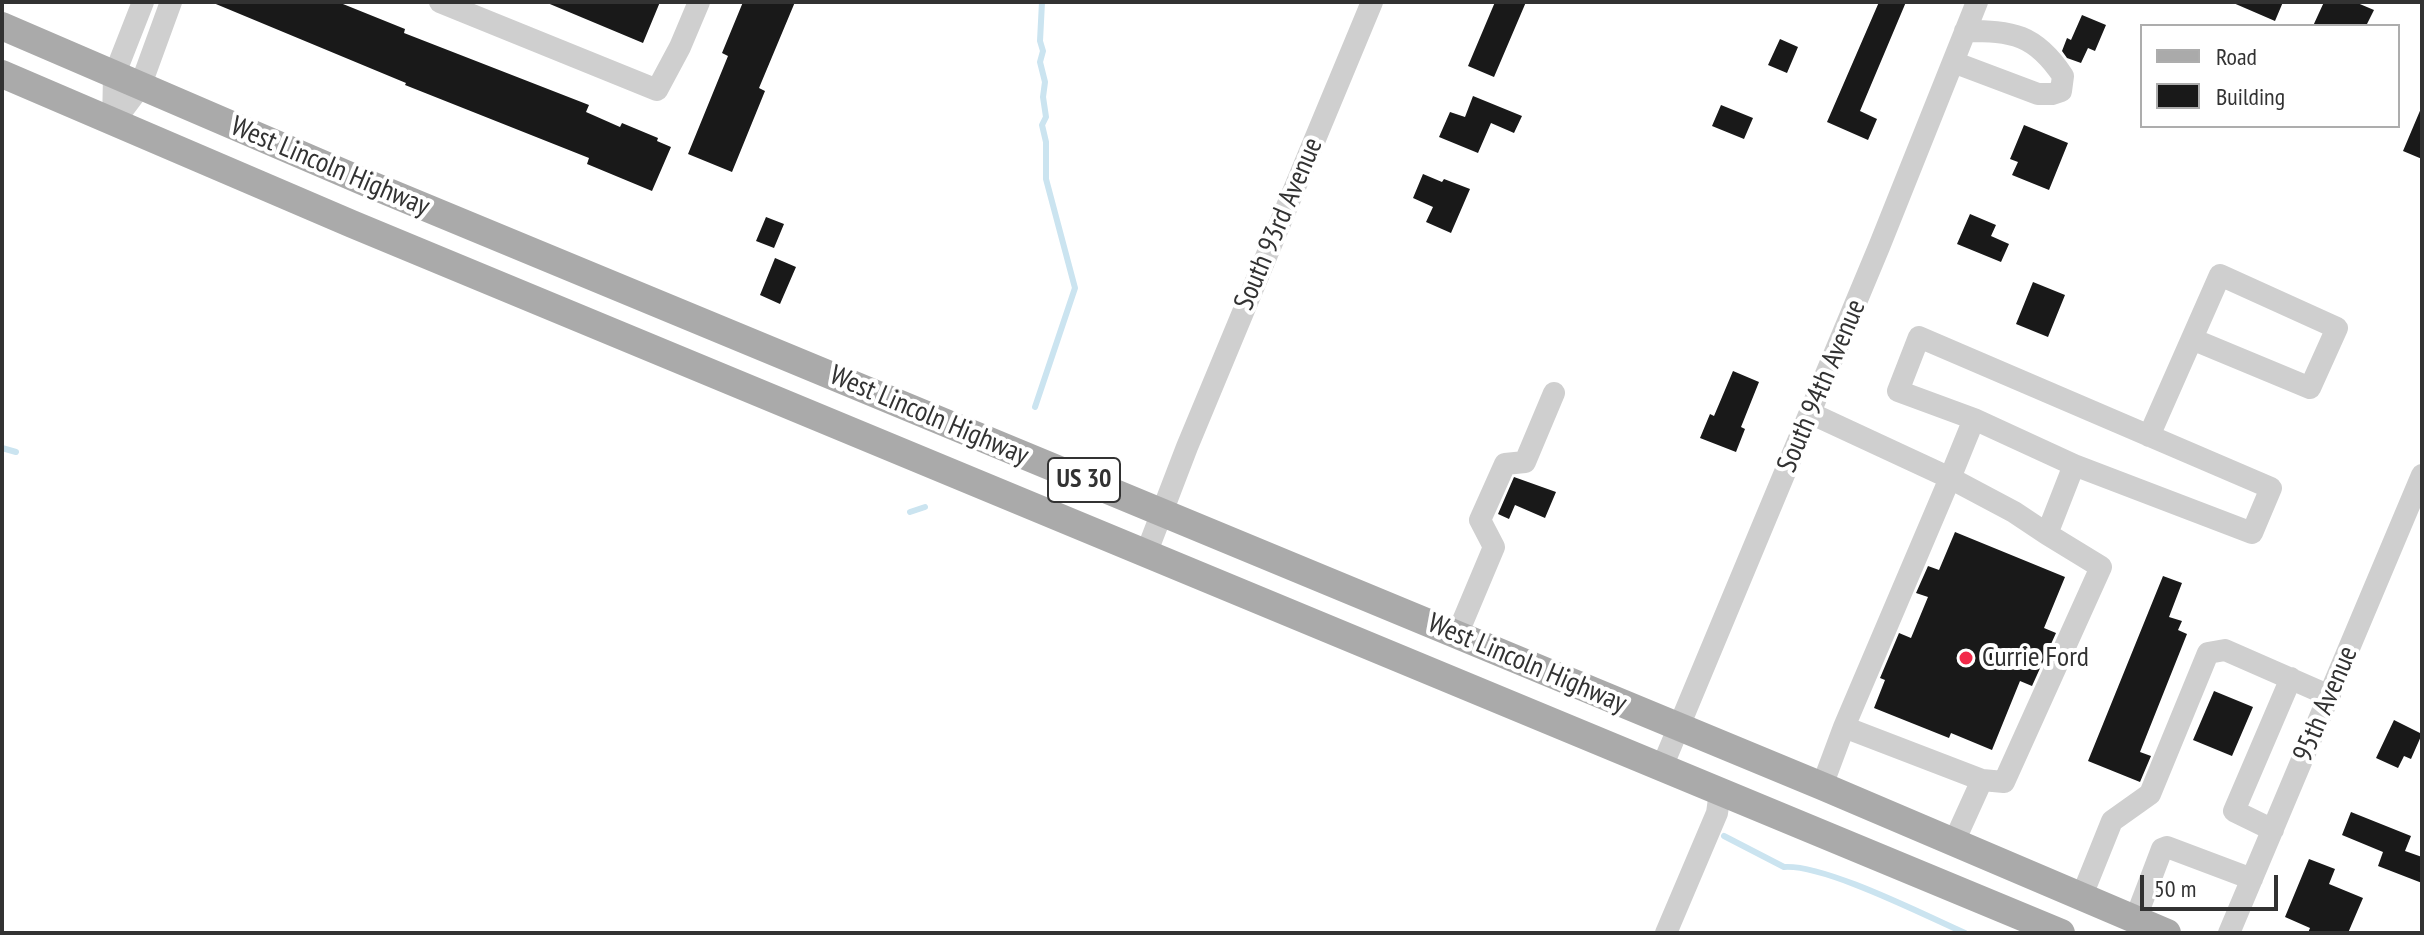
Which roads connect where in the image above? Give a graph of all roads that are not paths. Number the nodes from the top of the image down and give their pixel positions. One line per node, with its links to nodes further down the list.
1 (143, 2): 11 (street)
2 (171, 2): 12 (street)
3 (440, 2): 4 (street)
4 (699, 2)
5 (1372, 2): 22 (street, South 93rd Avenue)
6 (1977, 2): 8 (street, South 94th Avenue)
7 (2, 26): 11 (main road, West Lincoln Highway / US 30)
8 (1965, 31): 9 (street, South 94th Avenue); 9 (street)
9 (1953, 62): 16 (street, South 94th Avenue)
10 (2, 74): 13 (main road, West Lincoln Highway / US 30)
11 (114, 76): 12 (main road, West Lincoln Highway / US 30); 13 (street)
12 (140, 87): 13 (street); 22 (main road, West Lincoln Highway / US 30)
13 (113, 123): 24 (main road, West Lincoln Highway / US 30)
14 (2192, 339): 14 (street); 18 (street)
15 (1554, 393): 25 (street)
16 (1810, 413): 21 (street); 28 (street, South 94th Avenue)
17 (1974, 419): 18 (street); 19 (street); 21 (street)
18 (2149, 436): 19 (street)
19 (2074, 465): 23 (street)
20 (2422, 475): 27 (street, 95th Avenue)
21 (1950, 478): 23 (street); 29 (street)
22 (1162, 513): 24 (street, South 93rd Avenue); 25 (main road, West Lincoln Highway / US 30)
23 (2047, 534): 31 (street)
24 (1146, 554): 30 (main road, West Lincoln Highway / US 30)
25 (1457, 635): 28 (main road, West Lincoln Highway / US 30)
26 (2291, 678): 27 (street); 34 (street); 37 (street)
27 (2330, 696): 34 (street, 95th Avenue)
28 (1679, 727): 30 (street, South 94th Avenue); 32 (main road, West Lincoln Highway / US 30)
29 (1844, 727): 31 (street); 32 (street)
30 (1662, 767): 33 (main road, West Lincoln Highway / US 30)
31 (1982, 780): 35 (street)
32 (1822, 786): 35 (main road, West Lincoln Highway / US 30)
33 (1720, 792): 39 (street); 40 (main road, West Lincoln Highway / US 30)
34 (2273, 830): 36 (street, 95th Avenue)
35 (1953, 844): 37 (main road, West Lincoln Highway / US 30)
36 (2252, 879): 38 (street); 42 (street, 95th Avenue)
37 (2081, 898): 38 (main road, West Lincoln Highway / US 30)
38 (2135, 920): 41 (main road, West Lincoln Highway / US 30)
39 (1666, 933)
40 (2061, 933)
41 (2167, 933)
42 (2229, 933)

